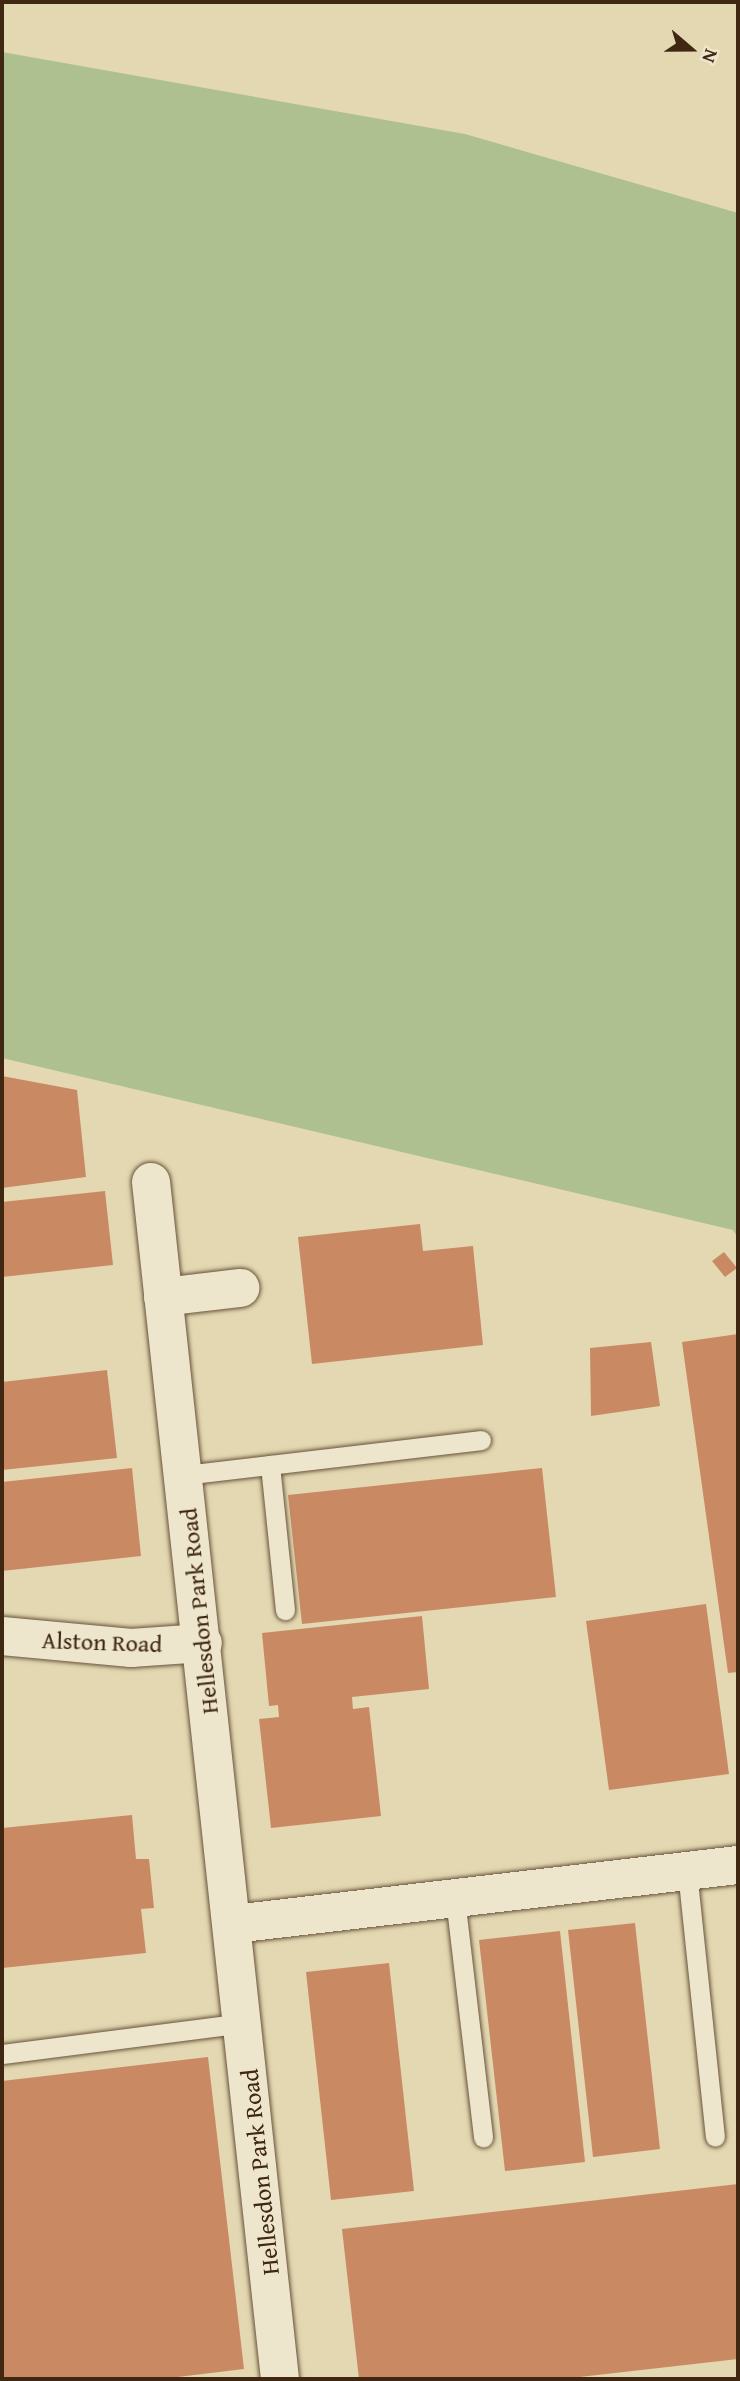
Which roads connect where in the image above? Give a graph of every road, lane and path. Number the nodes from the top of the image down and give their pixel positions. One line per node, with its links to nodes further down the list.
1 (151, 1182): 3 (street, Hellesdon Park Road)
2 (240, 1288): 3 (street)
3 (163, 1297): 6 (street, Hellesdon Park Road)
4 (481, 1440): 5 (lane)
5 (270, 1465): 6 (lane); 7 (lane)
6 (184, 1475): 9 (street, Hellesdon Park Road)
7 (285, 1610)
8 (2, 1636): 9 (street, Alston Road)
9 (203, 1643): 13 (street, Hellesdon Park Road)
10 (738, 1865): 11 (street)
11 (687, 1871): 12 (street); 17 (lane)
12 (455, 1898): 13 (street); 16 (lane)
13 (234, 1924): 14 (street, Hellesdon Park Road)
14 (244, 2022): 15 (lane); 18 (street, Hellesdon Park Road)
15 (2, 2054)
16 (483, 2137)
17 (715, 2137)
18 (280, 2379)

